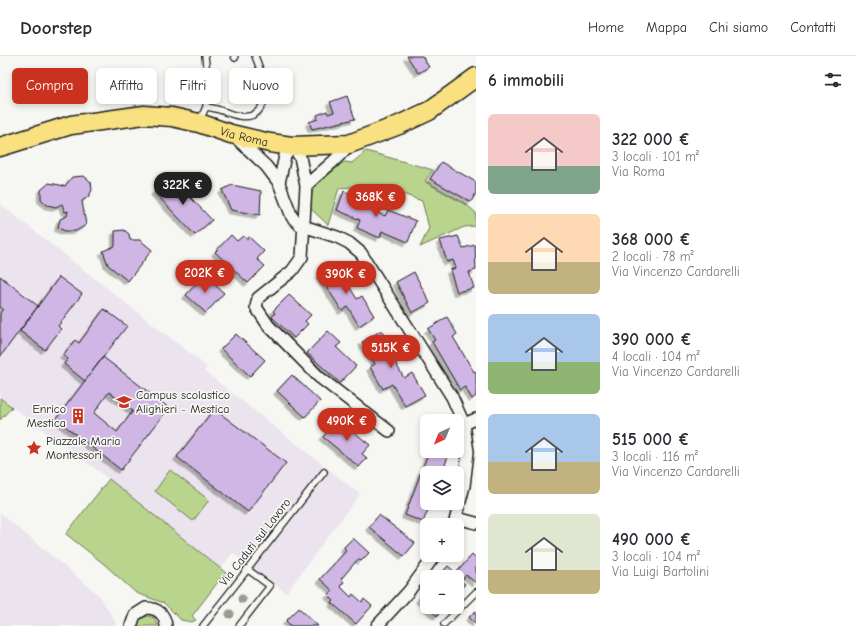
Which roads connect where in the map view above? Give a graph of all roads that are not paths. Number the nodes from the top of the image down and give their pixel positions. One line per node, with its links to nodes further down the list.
1 (205, 56): 4 (lane)
2 (255, 56): 4 (lane)
3 (476, 77): 6 (main road, Via Roma)
4 (203, 115): 5 (main road, Via Roma); 8 (main road, Via Roma)
5 (231, 134): 7 (main road, Via Roma); 9 (street)
6 (348, 144): 7 (main road, Via Roma); 10 (street)
7 (292, 146): 9 (street); 10 (street)
8 (0, 147)
9 (280, 183): 11 (street)
10 (306, 186): 11 (street)
11 (304, 228): 12 (street); 15 (street)
12 (460, 414)
13 (476, 419): 14 (street)
14 (464, 424): 17 (street)
15 (389, 431)
16 (324, 472): 21 (lane, Via Caduti sul Lavoro)
17 (457, 518)
18 (464, 522): 19 (street)
19 (476, 523)
20 (430, 562): 28 (street)
21 (247, 569): 26 (lane, Via Caduti sul Lavoro); 27 (lane)
22 (476, 592): 23 (lane)
23 (444, 624)
24 (131, 626): 25 (street)
25 (166, 626)
26 (203, 626)
27 (239, 626)
28 (378, 626)

